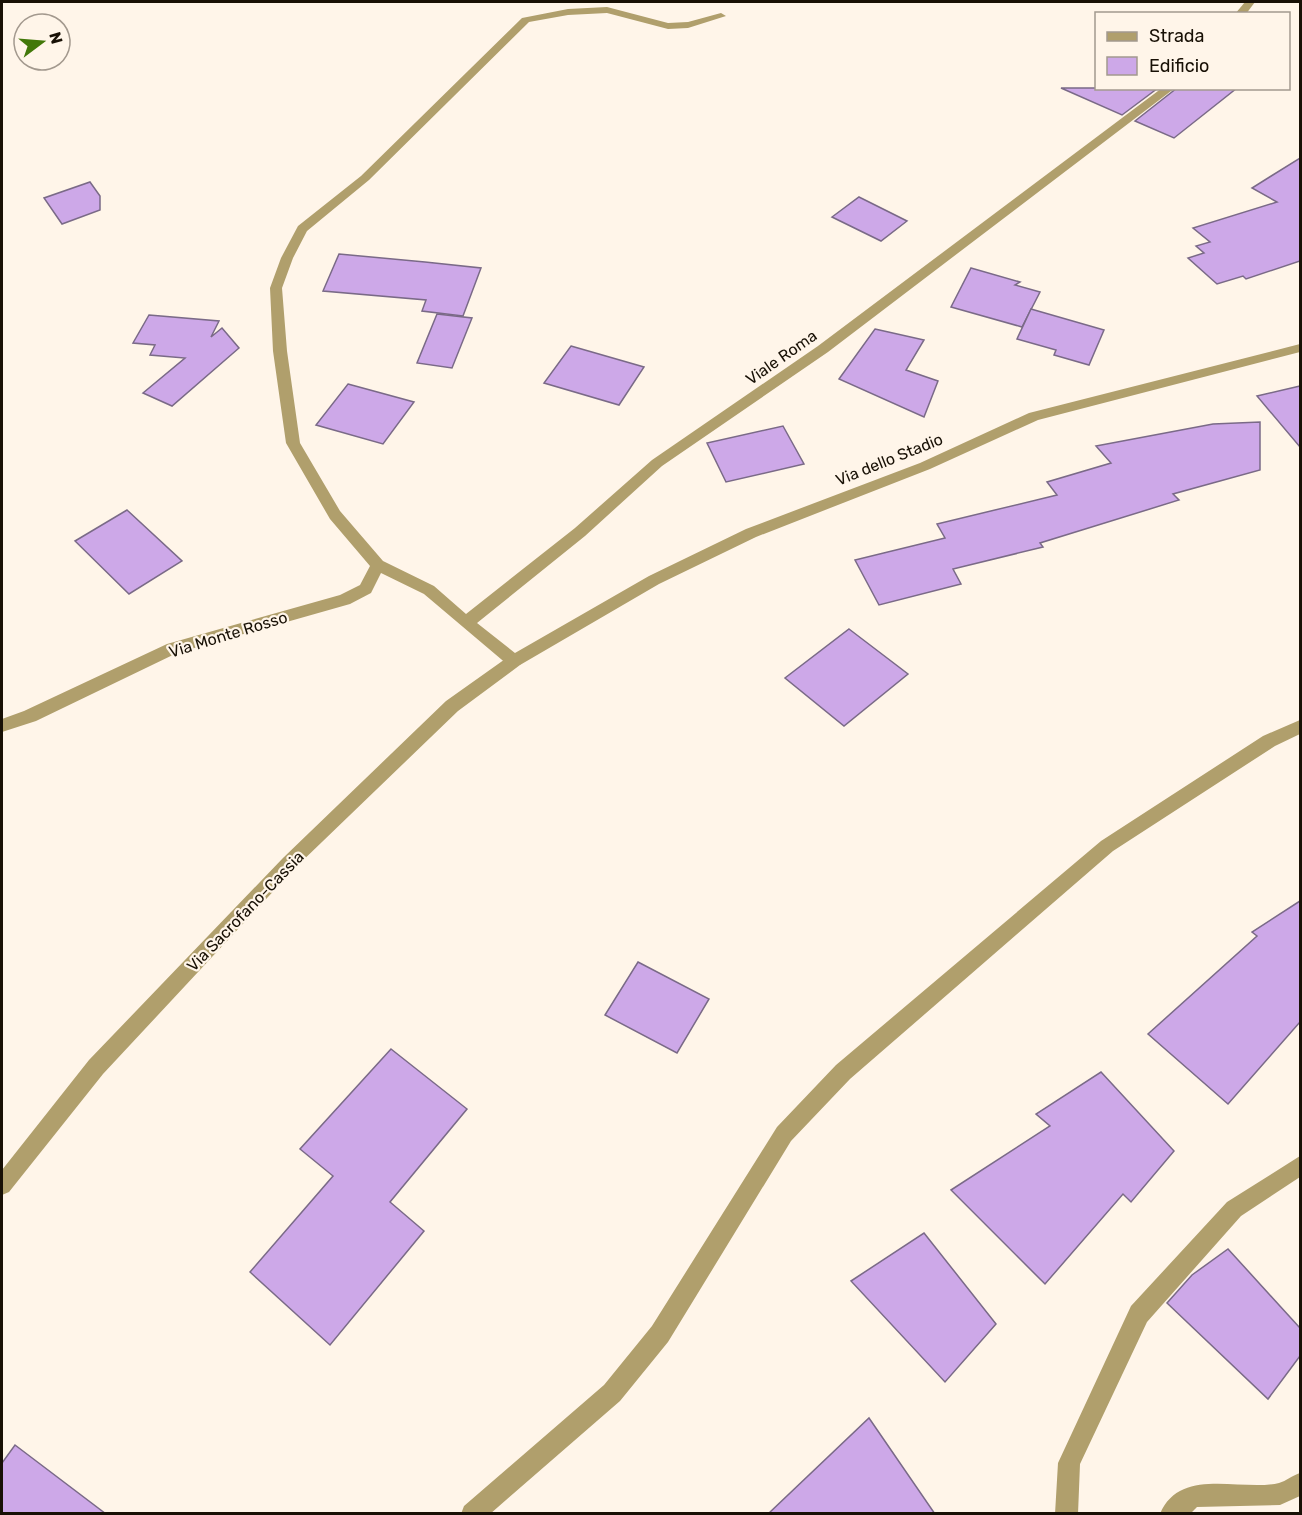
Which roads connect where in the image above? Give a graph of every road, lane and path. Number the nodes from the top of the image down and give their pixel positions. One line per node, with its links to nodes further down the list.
1 (721, 16): 4 (street)
2 (1167, 90): 5 (street, Viale Roma)
3 (1300, 348): 6 (street, Via dello Stadio)
4 (378, 565): 5 (street); 7 (street, Via Monte Rosso)
5 (466, 623): 6 (street)
6 (514, 661): 10 (street, Via Sacrofano-Cassia)
7 (2, 726)
8 (1300, 727): 12 (street)
9 (1300, 1166): 13 (street)
10 (2, 1185)
11 (1300, 1484): 14 (street)
12 (472, 1514)
13 (1066, 1514)
14 (1171, 1514)

